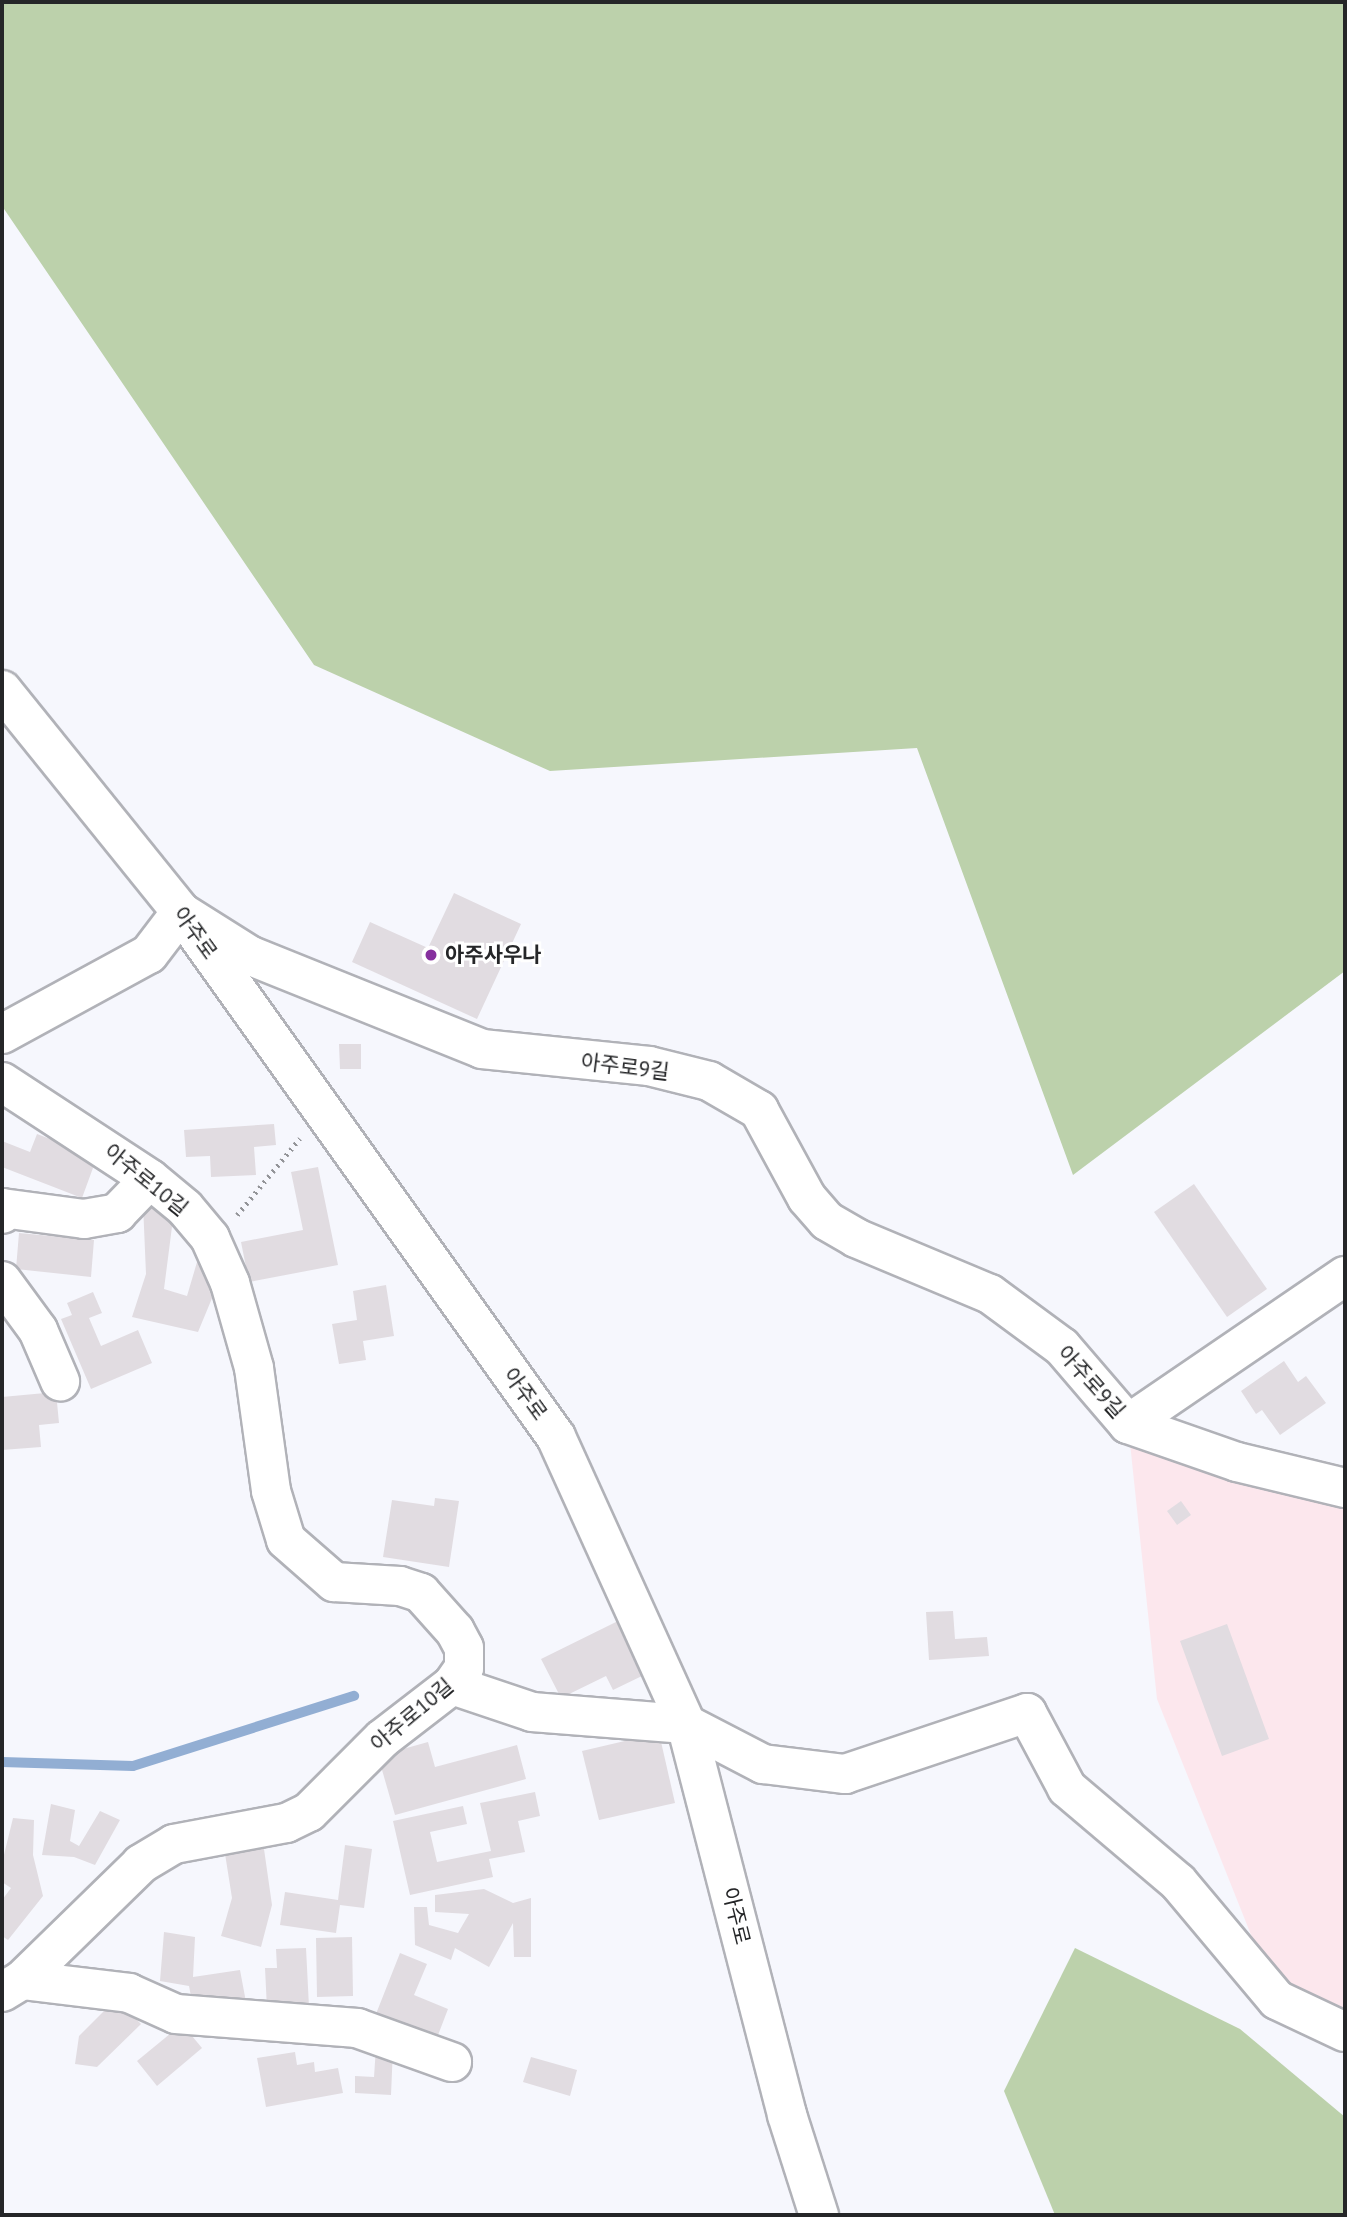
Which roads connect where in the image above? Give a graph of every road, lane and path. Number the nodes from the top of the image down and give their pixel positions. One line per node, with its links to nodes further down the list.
1 (2, 690): 2 (street, 아주로)
2 (181, 912): 3 (street); 5 (street, 아주로); 12 (street, 아주로9길)
3 (2, 1034)
4 (2, 1082): 6 (street, 아주로10길)
5 (323, 1110): 8 (path); 15 (street, 아주로)
6 (150, 1179): 7 (street); 8 (street, 아주로10길)
7 (2, 1214)
8 (210, 1238): 14 (street, 아주로10길)
9 (1345, 1276): 12 (street)
10 (2, 1282): 11 (street)
11 (60, 1381)
12 (1128, 1424): 13 (street)
13 (1345, 1489)
14 (452, 1685): 15 (street); 16 (street, 아주로10길)
15 (686, 1724): 17 (street); 19 (street, 아주로)
16 (12, 1986): 18 (street)
17 (1345, 2032)
18 (453, 2062)
19 (813, 2213)

